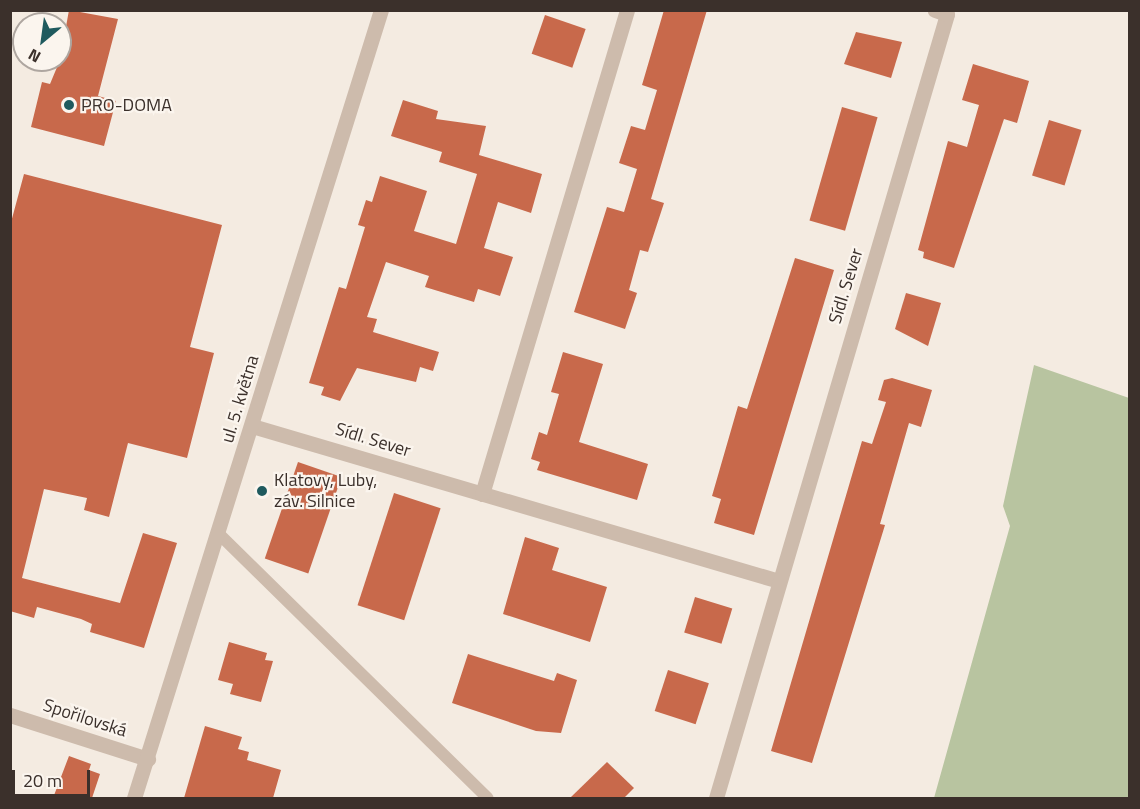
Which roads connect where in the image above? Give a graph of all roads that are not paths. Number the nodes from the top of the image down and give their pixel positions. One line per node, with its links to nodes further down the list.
1 (381, 10): 4 (street, ul. 5. května)
2 (627, 10): 5 (street)
3 (935, 10): 7 (street, Sídl. Sever)
4 (252, 426): 5 (street, Sídl. Sever); 6 (street, ul. 5. května)
5 (482, 494): 7 (street, Sídl. Sever)
6 (218, 533): 9 (street, ul. 5. května); 11 (lane)
7 (779, 581): 12 (street, Sídl. Sever)
8 (10, 715): 9 (street, Spořilovská)
9 (148, 759): 10 (street, ul. 5. května)
10 (134, 798)
11 (488, 798)
12 (716, 798)

